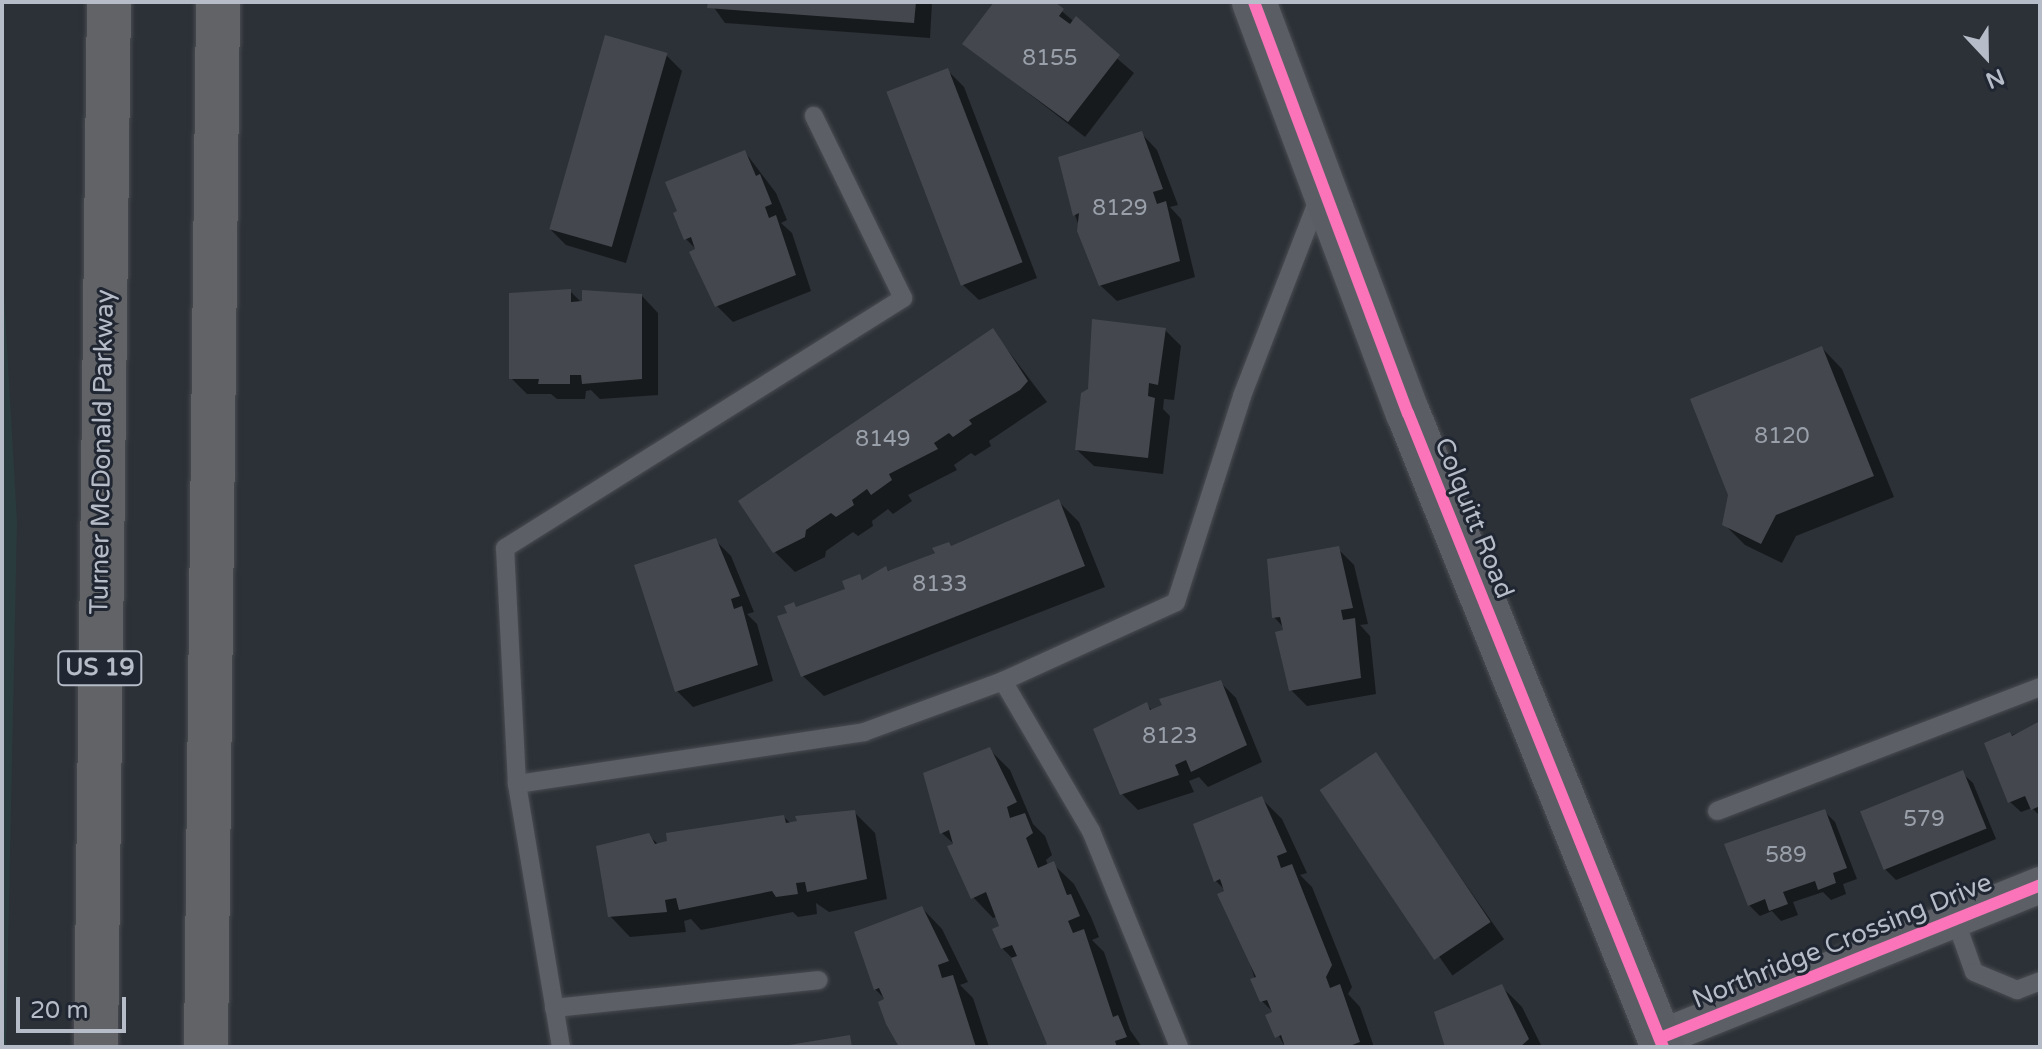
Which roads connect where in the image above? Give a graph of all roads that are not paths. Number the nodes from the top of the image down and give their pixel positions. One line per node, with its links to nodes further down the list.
1 (109, 2): 17 (highway, Turner McDonald Parkway / US 19)
2 (218, 2): 8 (highway)
3 (1254, 2): 5 (street, Colquitt Road)
4 (814, 116): 9 (lane)
5 (1323, 187): 6 (lane); 16 (street, Colquitt Road)
6 (1003, 681): 9 (lane); 21 (lane)
7 (2040, 687): 10 (lane)
8 (210, 730): 18 (highway); 19 (highway)
9 (517, 784): 15 (lane)
10 (1717, 811)
11 (2040, 885): 12 (street, Northridge Crossing Drive)
12 (1955, 919): 14 (lane); 16 (street, Northridge Crossing Drive)
13 (819, 980): 15 (lane)
14 (2040, 981)
15 (554, 1008): 20 (lane)
16 (1662, 1043)
17 (96, 1047)
18 (206, 1047)
19 (221, 1047)
20 (561, 1047)
21 (1179, 1047)

